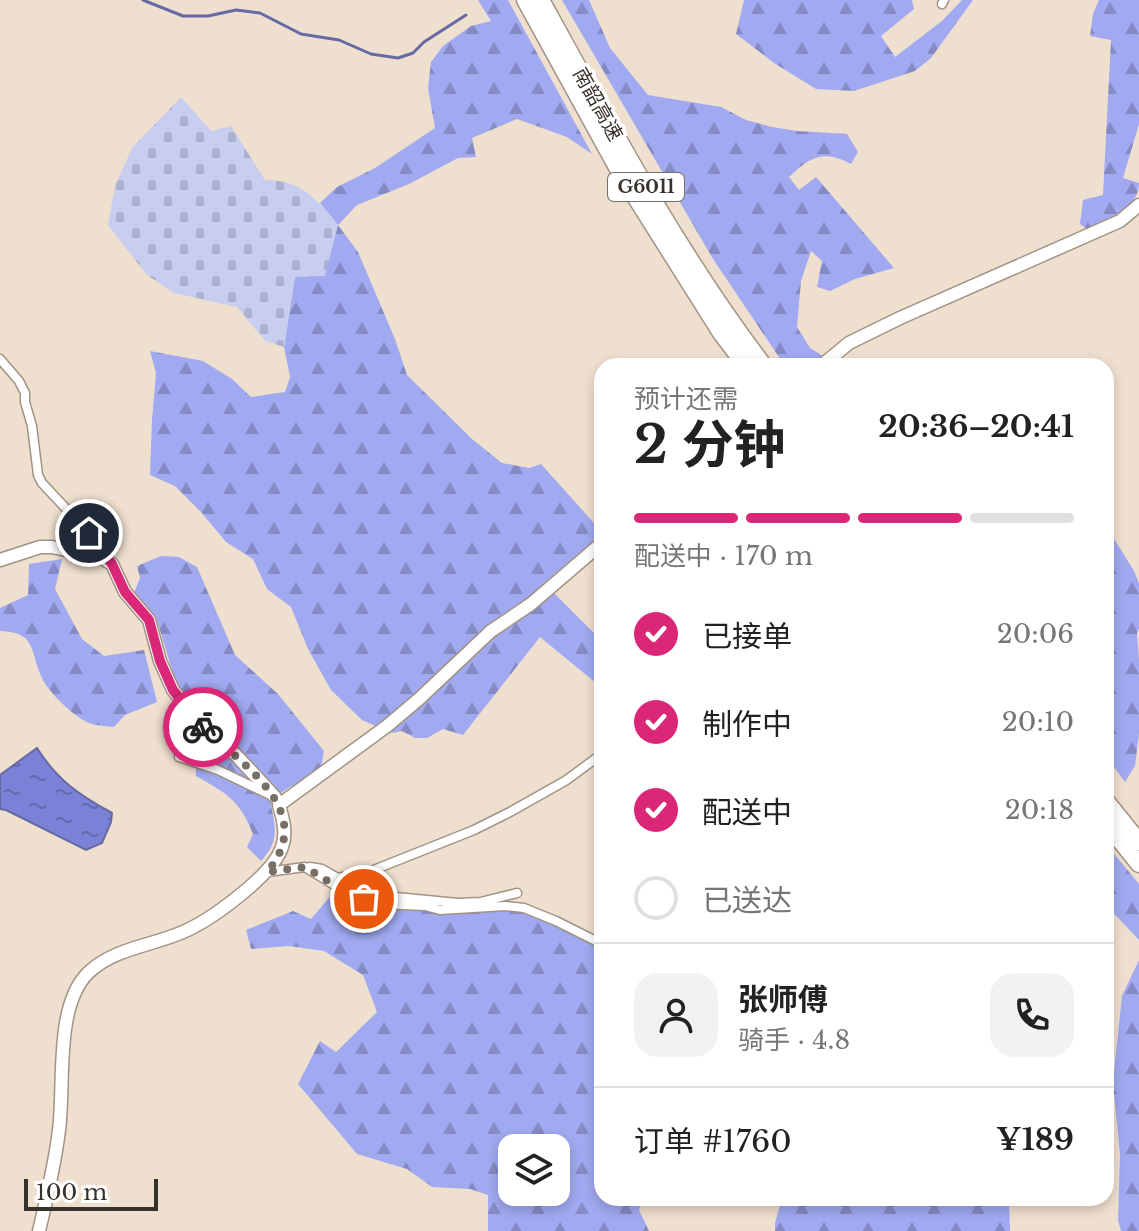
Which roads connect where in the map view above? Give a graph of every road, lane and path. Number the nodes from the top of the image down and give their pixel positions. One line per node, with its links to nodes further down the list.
1 (525, 0): 4 (highway, 南韶高速 / G6011)
2 (541, 0): 5 (highway, 南韶高速 / G6011)
3 (1139, 205): 6 (street)
4 (740, 358)
5 (758, 358)
6 (831, 358)
7 (0, 359): 10 (street)
8 (594, 550): 13 (street)
9 (0, 560): 10 (street)
10 (112, 564): 13 (street)
11 (179, 757): 13 (street)
12 (594, 760): 20 (street)
13 (277, 801): 19 (street)
14 (1114, 811): 16 (highway)
15 (1114, 833): 17 (highway)
16 (1139, 842)
17 (1139, 864)
18 (305, 867): 19 (street); 20 (street); 22 (street)
19 (267, 872): 23 (street)
20 (337, 878): 21 (street)
21 (517, 893)
22 (594, 940)
23 (39, 1231)

